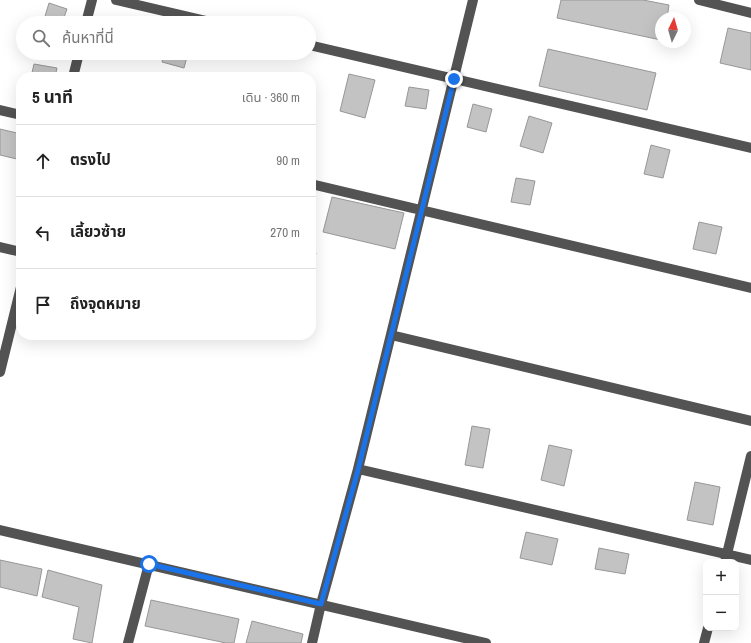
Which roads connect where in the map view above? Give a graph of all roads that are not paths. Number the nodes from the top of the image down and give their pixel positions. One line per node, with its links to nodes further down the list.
1 (92, 0): 6 (street)
2 (116, 0): 7 (street)
3 (473, 0): 11 (street)
4 (699, 0): 5 (street)
5 (751, 13)
6 (88, 16)
7 (185, 16)
8 (316, 47): 11 (street)
9 (77, 60): 10 (street)
10 (74, 72)
11 (454, 79): 14 (street); 16 (street)
12 (0, 110): 13 (street)
13 (16, 114)
14 (751, 148)
15 (316, 185): 16 (street)
16 (422, 210): 19 (street); 21 (street)
17 (0, 247): 18 (street)
18 (16, 251)
19 (751, 288)
20 (16, 307): 22 (street)
21 (391, 335): 23 (street); 25 (street)
22 (0, 372)
23 (751, 421)
24 (751, 456): 27 (street)
25 (358, 470): 27 (street); 30 (street)
26 (0, 530): 29 (street)
27 (726, 558): 28 (street)
28 (751, 560)
29 (149, 564): 30 (street); 32 (street)
30 (321, 604): 33 (street); 34 (street)
31 (707, 631): 35 (street)
32 (128, 643)
33 (312, 643)
34 (486, 643)
35 (704, 643)

